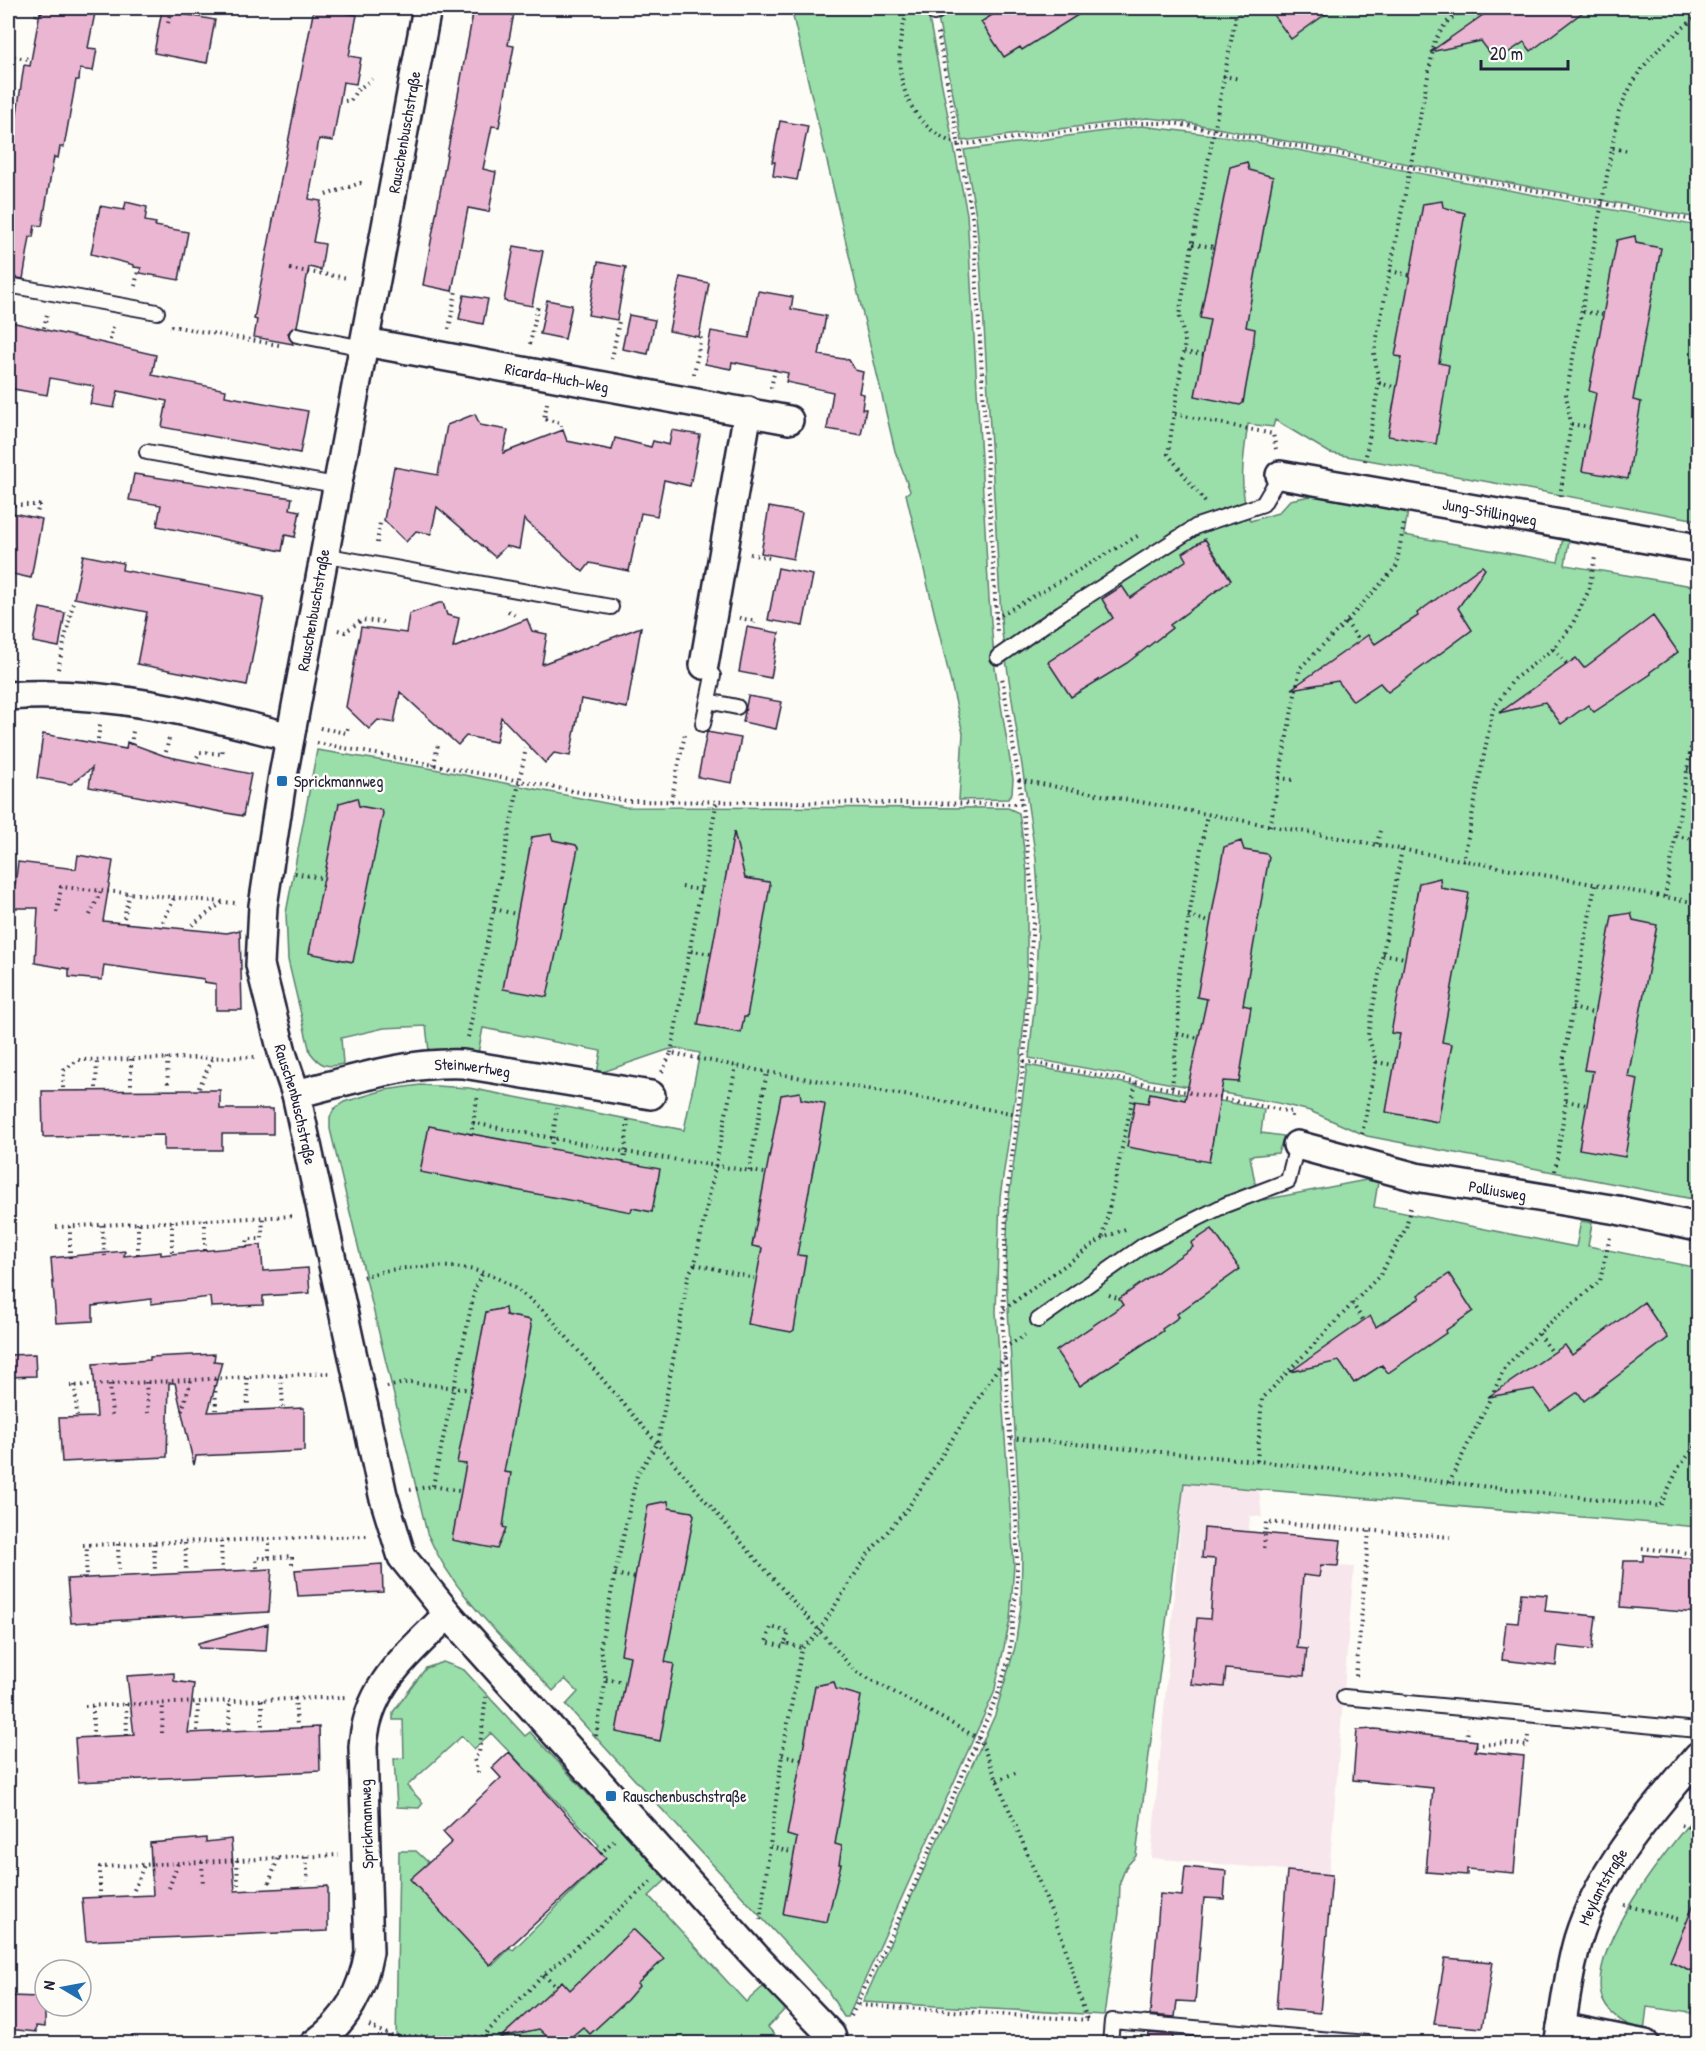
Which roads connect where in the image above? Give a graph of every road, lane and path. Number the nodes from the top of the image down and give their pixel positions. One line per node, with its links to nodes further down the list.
1 (38, 8): 8 (path)
2 (171, 8): 10 (path)
3 (427, 8): 22 (street, Rauschenbuschstraße)
4 (909, 8): 18 (path)
5 (1241, 8): 13 (path)
6 (1464, 8): 21 (path)
7 (938, 10): 18 (path)
8 (36, 16)
9 (1698, 16): 19 (path)
10 (168, 23)
11 (8, 56): 12 (path)
12 (28, 59)
13 (1223, 76): 15 (path); 17 (path)
14 (372, 79): 16 (path)
15 (1240, 79)
16 (345, 101)
17 (1214, 132): 18 (path); 21 (path); 26 (path)
18 (959, 145): 75 (path)
19 (1613, 148): 20 (path); 24 (path)
20 (1628, 151)
21 (1411, 168): 24 (path); 29 (path)
22 (394, 189): 23 (path); 31 (street, Rauschenbuschstraße)
23 (326, 195)
24 (1604, 202): 25 (path); 36 (path)
25 (1698, 221)
26 (1193, 244): 27 (path); 43 (path)
27 (1214, 247)
28 (290, 270): 31 (path)
29 (1390, 271): 30 (path); 47 (path)
30 (1408, 274)
31 (376, 284): 41 (street, Rauschenbuschstraße)
32 (8, 285): 35 (lane)
33 (456, 290): 45 (path)
34 (538, 305): 46 (path)
35 (158, 312): 42 (path)
36 (1582, 312): 37 (path); 54 (path)
37 (1602, 314)
38 (619, 321): 48 (path)
39 (297, 335): 41 (lane)
40 (701, 336): 50 (path)
41 (365, 345): 45 (street, Ricarda-Huch-Weg); 59 (street, Rauschenbuschstraße)
42 (280, 346)
43 (1184, 351): 44 (path); 52 (path)
44 (1203, 355)
45 (444, 356): 46 (street, Ricarda-Huch-Weg)
46 (525, 371): 48 (street, Ricarda-Huch-Weg)
47 (1379, 383): 49 (path); 57 (path)
48 (608, 386): 50 (street, Ricarda-Huch-Weg)
49 (1397, 388)
50 (688, 401): 51 (street, Ricarda-Huch-Weg)
51 (748, 411): 53 (street, Ricarda-Huch-Weg); 77 (street)
52 (1175, 414): 58 (path); 64 (path)
53 (789, 420)
54 (1571, 424): 55 (path); 61 (path)
55 (1590, 427)
56 (147, 452): 59 (lane)
57 (1365, 465)
58 (1280, 475): 60 (street, Jung-Stillingweg); 64 (lane)
59 (336, 485): 67 (street, Rauschenbuschstraße)
60 (1409, 497): 65 (street, Jung-Stillingweg); 71 (path)
61 (1559, 500)
62 (8, 505): 63 (path)
63 (38, 513)
64 (1219, 519): 75 (lane)
65 (1601, 531): 66 (street, Jung-Stillingweg); 74 (path)
66 (1698, 548)
67 (323, 555): 69 (lane); 72 (street, Rauschenbuschstraße)
68 (73, 603): 78 (path)
69 (611, 607)
70 (383, 622): 72 (path)
71 (1346, 622): 73 (path); 91 (path)
72 (311, 624): 84 (street, Rauschenbuschstraße)
73 (1360, 641)
74 (1553, 650): 76 (path); 105 (path)
75 (998, 657): 92 (path)
76 (1567, 664)
77 (704, 665): 80 (lane)
78 (54, 693): 79 (street); 84 (street)
79 (8, 696)
80 (708, 702): 81 (lane); 82 (lane)
81 (737, 707)
82 (703, 724)
83 (1698, 729): 88 (path)
84 (290, 737): 87 (path); 115 (street, Rauschenbuschstraße)
85 (438, 744): 87 (path)
86 (526, 748): 94 (path)
87 (434, 765): 94 (path)
88 (1687, 769): 89 (path); 101 (path)
89 (1698, 771)
90 (1698, 776): 95 (path)
91 (1279, 778): 93 (path); 99 (path)
92 (1019, 780): 97 (path); 98 (path)
93 (1293, 780)
94 (518, 781): 96 (path); 116 (path)
95 (1698, 782)
96 (717, 800): 97 (path); 108 (path)
97 (1022, 804): 139 (path)
98 (1206, 814): 99 (path); 120 (path)
99 (1270, 826): 103 (path)
100 (1380, 831): 103 (path)
101 (1676, 836): 102 (path); 111 (path)
102 (1694, 839)
103 (1377, 844): 104 (path)
104 (1402, 849): 105 (path); 127 (path)
105 (1463, 861): 106 (path)
106 (1595, 885): 111 (path); 129 (path)
107 (682, 887): 108 (path)
108 (701, 890): 125 (path)
109 (101, 891): 110 (path); 117 (path); 118 (path)
110 (129, 894): 112 (path); 121 (path)
111 (1665, 897): 114 (path)
112 (174, 898): 113 (path); 122 (path)
113 (223, 902): 115 (path); 124 (path)
114 (1698, 903)
115 (263, 906): 134 (street, Rauschenbuschstraße)
116 (494, 909): 119 (path); 143 (path)
117 (57, 912)
118 (90, 915)
119 (516, 915)
120 (1188, 916): 123 (path); 131 (path)
121 (124, 918)
122 (163, 922)
123 (1210, 922)
124 (192, 925)
125 (691, 951): 126 (path); 133 (path)
126 (712, 954)
127 (1383, 954): 128 (path); 140 (path)
128 (1405, 958)
129 (1572, 1008): 130 (path); 155 (path)
130 (1593, 1012)
131 (1177, 1034): 132 (path); 152 (path)
132 (1199, 1038)
133 (671, 1053): 141 (path); 154 (path)
134 (283, 1056): 137 (path); 153 (street, Rauschenbuschstraße)
135 (167, 1058): 136 (path); 137 (path); 150 (path)
136 (131, 1059): 138 (path); 149 (path)
137 (212, 1059): 151 (path)
138 (97, 1060): 147 (path); 148 (path)
139 (1024, 1061): 146 (path); 157 (path)
140 (1376, 1062): 142 (path); 164 (path)
141 (736, 1065): 144 (path); 166 (path)
142 (1394, 1065)
143 (472, 1066): 145 (street, Steinwertweg); 153 (street, Steinwertweg); 158 (path)
144 (767, 1072): 157 (path); 167 (path)
145 (559, 1080): 154 (street, Steinwertweg); 160 (path)
146 (1136, 1082): 152 (path); 181 (path)
147 (63, 1088)
148 (96, 1088)
149 (131, 1088)
150 (168, 1088)
151 (199, 1088)
152 (1172, 1088): 161 (path)
153 (296, 1094): 172 (street, Rauschenbuschstraße)
154 (641, 1094): 163 (path)
155 (1566, 1101): 156 (path); 170 (path)
156 (1587, 1105)
157 (1017, 1114): 197 (path)
158 (473, 1123): 159 (path); 160 (path)
159 (471, 1135)
160 (555, 1137): 162 (path); 163 (path)
161 (1297, 1145): 164 (street, Polliusweg); 193 (lane)
162 (551, 1150)
163 (625, 1152): 165 (path); 166 (path)
164 (1357, 1161): 169 (street, Polliusweg)
165 (624, 1163)
166 (715, 1167): 167 (path); 188 (path)
167 (749, 1171): 168 (path)
168 (765, 1173)
169 (1416, 1176): 170 (street, Polliusweg); 192 (path)
170 (1551, 1200): 171 (street, Polliusweg)
171 (1617, 1210): 180 (street, Polliusweg); 195 (path)
172 (322, 1215): 173 (path); 191 (street, Rauschenbuschstraße)
173 (263, 1216): 174 (path); 182 (path)
174 (205, 1219): 175 (path); 183 (path)
175 (172, 1221): 176 (path); 184 (path)
176 (138, 1223): 177 (path); 185 (path)
177 (102, 1225): 178 (path); 186 (path)
178 (70, 1226): 179 (path); 187 (path)
179 (56, 1227)
180 (1698, 1227)
181 (1103, 1238)
182 (246, 1248)
183 (205, 1250)
184 (172, 1252)
185 (138, 1254)
186 (105, 1256)
187 (70, 1258)
188 (695, 1264): 190 (path); 215 (path)
189 (483, 1272): 191 (path); 205 (path); 215 (path)
190 (754, 1278)
191 (337, 1286): 203 (street, Rauschenbuschstraße)
192 (1352, 1302): 194 (path); 217 (path)
193 (1038, 1320)
194 (1363, 1320)
195 (1539, 1334): 196 (path); 218 (path)
196 (1553, 1353)
197 (1005, 1356): 214 (path); 244 (path)
198 (281, 1376): 199 (path); 203 (path); 207 (path)
199 (247, 1378): 200 (path); 208 (path)
200 (215, 1379): 201 (path); 209 (path)
201 (191, 1380): 202 (path); 210 (path)
202 (146, 1382): 204 (path); 211 (path)
203 (357, 1382): 205 (path); 221 (street, Rauschenbuschstraße)
204 (110, 1384): 212 (path); 213 (path)
205 (452, 1386): 206 (path); 219 (path)
206 (471, 1390)
207 (283, 1407)
208 (248, 1408)
209 (216, 1410)
210 (182, 1411)
211 (148, 1413)
212 (112, 1415)
213 (76, 1416)
214 (1011, 1438): 217 (path); 269 (path)
215 (658, 1442): 240 (path); 244 (path)
216 (1698, 1443): 218 (path)
217 (1257, 1461): 218 (path)
218 (1449, 1483)
219 (433, 1486): 220 (path); 221 (path)
220 (459, 1491)
221 (383, 1496): 223 (street, Rauschenbuschstraße)
222 (1369, 1531): 224 (path); 230 (path); 250 (path)
223 (394, 1535): 225 (path); 243 (street, Rauschenbuschstraße)
224 (1450, 1537)
225 (269, 1539): 226 (path); 233 (path)
226 (221, 1541): 228 (path); 236 (path)
227 (154, 1543): 228 (path); 229 (path); 238 (path)
228 (185, 1543): 237 (path)
229 (118, 1544): 239 (path); 241 (path)
230 (1264, 1548)
231 (1642, 1548): 232 (path)
232 (1698, 1554)
233 (269, 1557): 234 (path); 235 (path)
234 (292, 1567)
235 (256, 1568)
236 (222, 1569)
237 (186, 1571)
238 (155, 1572)
239 (119, 1574)
240 (615, 1574): 242 (path); 248 (path)
241 (86, 1575)
242 (635, 1578)
243 (448, 1614): 247 (street, Rauschenbuschstraße); 257 (street, Sprickmannweg)
244 (818, 1630): 246 (path); 269 (path)
245 (785, 1643): 245 (path); 246 (path)
246 (802, 1648): 271 (path)
247 (490, 1664): 274 (street, Rauschenbuschstraße); 276 (path)
248 (606, 1678): 249 (path); 274 (path)
249 (623, 1682)
250 (1349, 1697): 263 (lane)
251 (295, 1698): 253 (path); 257 (path); 260 (path)
252 (230, 1700): 253 (path); 254 (path); 262 (path)
253 (262, 1700): 261 (path)
254 (198, 1702): 255 (path); 264 (path)
255 (163, 1703): 256 (path); 266 (path)
256 (126, 1704): 259 (path); 267 (path)
257 (371, 1704): 282 (street, Sprickmannweg)
258 (85, 1706): 259 (path)
259 (93, 1706): 268 (path)
260 (297, 1726)
261 (262, 1728)
262 (229, 1730)
263 (1698, 1730)
264 (197, 1731)
265 (1529, 1732): 270 (path)
266 (162, 1733)
267 (127, 1735)
268 (93, 1737)
269 (980, 1739): 277 (path); 302 (path)
270 (1476, 1745)
271 (782, 1755): 273 (path); 280 (path)
272 (1698, 1756): 303 (street, Meylantstraße)
273 (801, 1759)
274 (589, 1772): 288 (street, Rauschenbuschstraße)
275 (1018, 1772): 277 (path)
276 (478, 1773)
277 (997, 1780): 302 (path)
278 (1681, 1825): 279 (path)
279 (1698, 1830)
280 (770, 1847): 281 (path); 299 (path)
281 (791, 1852)
282 (367, 1854): 283 (path); 306 (street, Sprickmannweg)
283 (306, 1857): 284 (path); 290 (path)
284 (278, 1858): 285 (path); 291 (path)
285 (237, 1860): 286 (path); 292 (path)
286 (202, 1862): 287 (path); 293 (path)
287 (178, 1863): 289 (path); 294 (path)
288 (672, 1863): 299 (street, Rauschenbuschstraße); 300 (path)
289 (144, 1865): 295 (path); 296 (path)
290 (308, 1881)
291 (269, 1883)
292 (238, 1885)
293 (203, 1886)
294 (170, 1888)
295 (134, 1890)
296 (100, 1892)
297 (1624, 1905): 298 (path)
298 (1682, 1920)
299 (756, 1957): 305 (street, Rauschenbuschstraße)
300 (544, 1975): 301 (path); 304 (path)
301 (556, 1987)
302 (859, 2005): 305 (path)
303 (1559, 2035): 311 (street)
304 (482, 2037): 307 (path); 308 (path)
305 (833, 2039)
306 (314, 2043)
307 (392, 2043)
308 (489, 2043)
309 (1110, 2043): 310 (lane)
310 (1379, 2043)
311 (1645, 2043)

